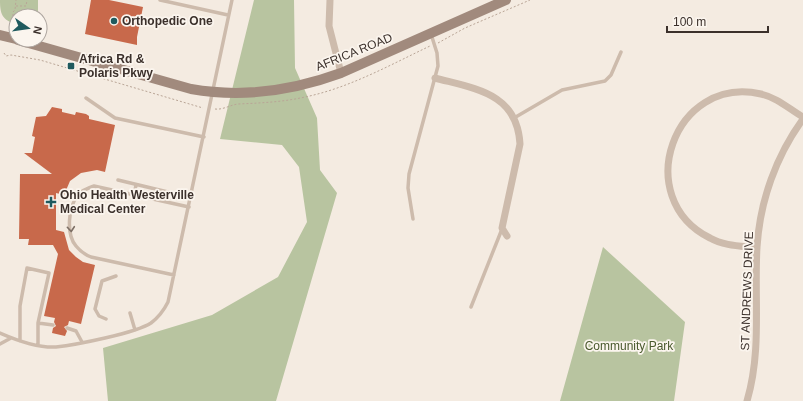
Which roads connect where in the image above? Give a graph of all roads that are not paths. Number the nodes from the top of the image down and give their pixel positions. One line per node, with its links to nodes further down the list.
1 (160, 0): 5 (lane)
2 (232, 0): 5 (lane)
3 (330, 0): 9 (street)
4 (506, 0): 6 (street, AFRICA ROAD)
5 (228, 15): 11 (lane)
6 (431, 33): 9 (street, AFRICA ROAD); 10 (lane)
7 (45, 48): 11 (street, AFRICA ROAD)
8 (621, 52): 13 (lane)
9 (341, 73): 11 (street, AFRICA ROAD)
10 (435, 78): 13 (street); 21 (lane)
11 (211, 92): 15 (lane)
12 (86, 98): 15 (lane)
13 (514, 118): 22 (street)
14 (803, 118): 24 (street, ST ANDREWS DRIVE); 24 (street)
15 (204, 137): 20 (lane)
16 (118, 180): 17 (lane)
17 (136, 185): 18 (lane); 19 (lane)
18 (172, 192)
19 (134, 195): 20 (lane); 25 (lane, one-way to 25)
20 (188, 207): 25 (lane)
21 (413, 219)
22 (502, 228): 23 (street); 27 (lane)
23 (507, 236)
24 (757, 248): 40 (street, ST ANDREWS DRIVE)
25 (174, 275): 33 (lane)
26 (116, 276): 29 (lane)
27 (471, 307)
28 (130, 313): 33 (lane)
29 (106, 319)
30 (38, 323): 31 (lane); 36 (lane); 39 (lane)
31 (53, 325)
32 (67, 328): 37 (lane)
33 (135, 330): 37 (lane)
34 (0, 333): 35 (lane)
35 (11, 338): 36 (lane); 38 (lane)
36 (20, 341): 39 (lane)
37 (82, 342): 39 (lane)
38 (0, 344)
39 (38, 344)
40 (748, 401)

